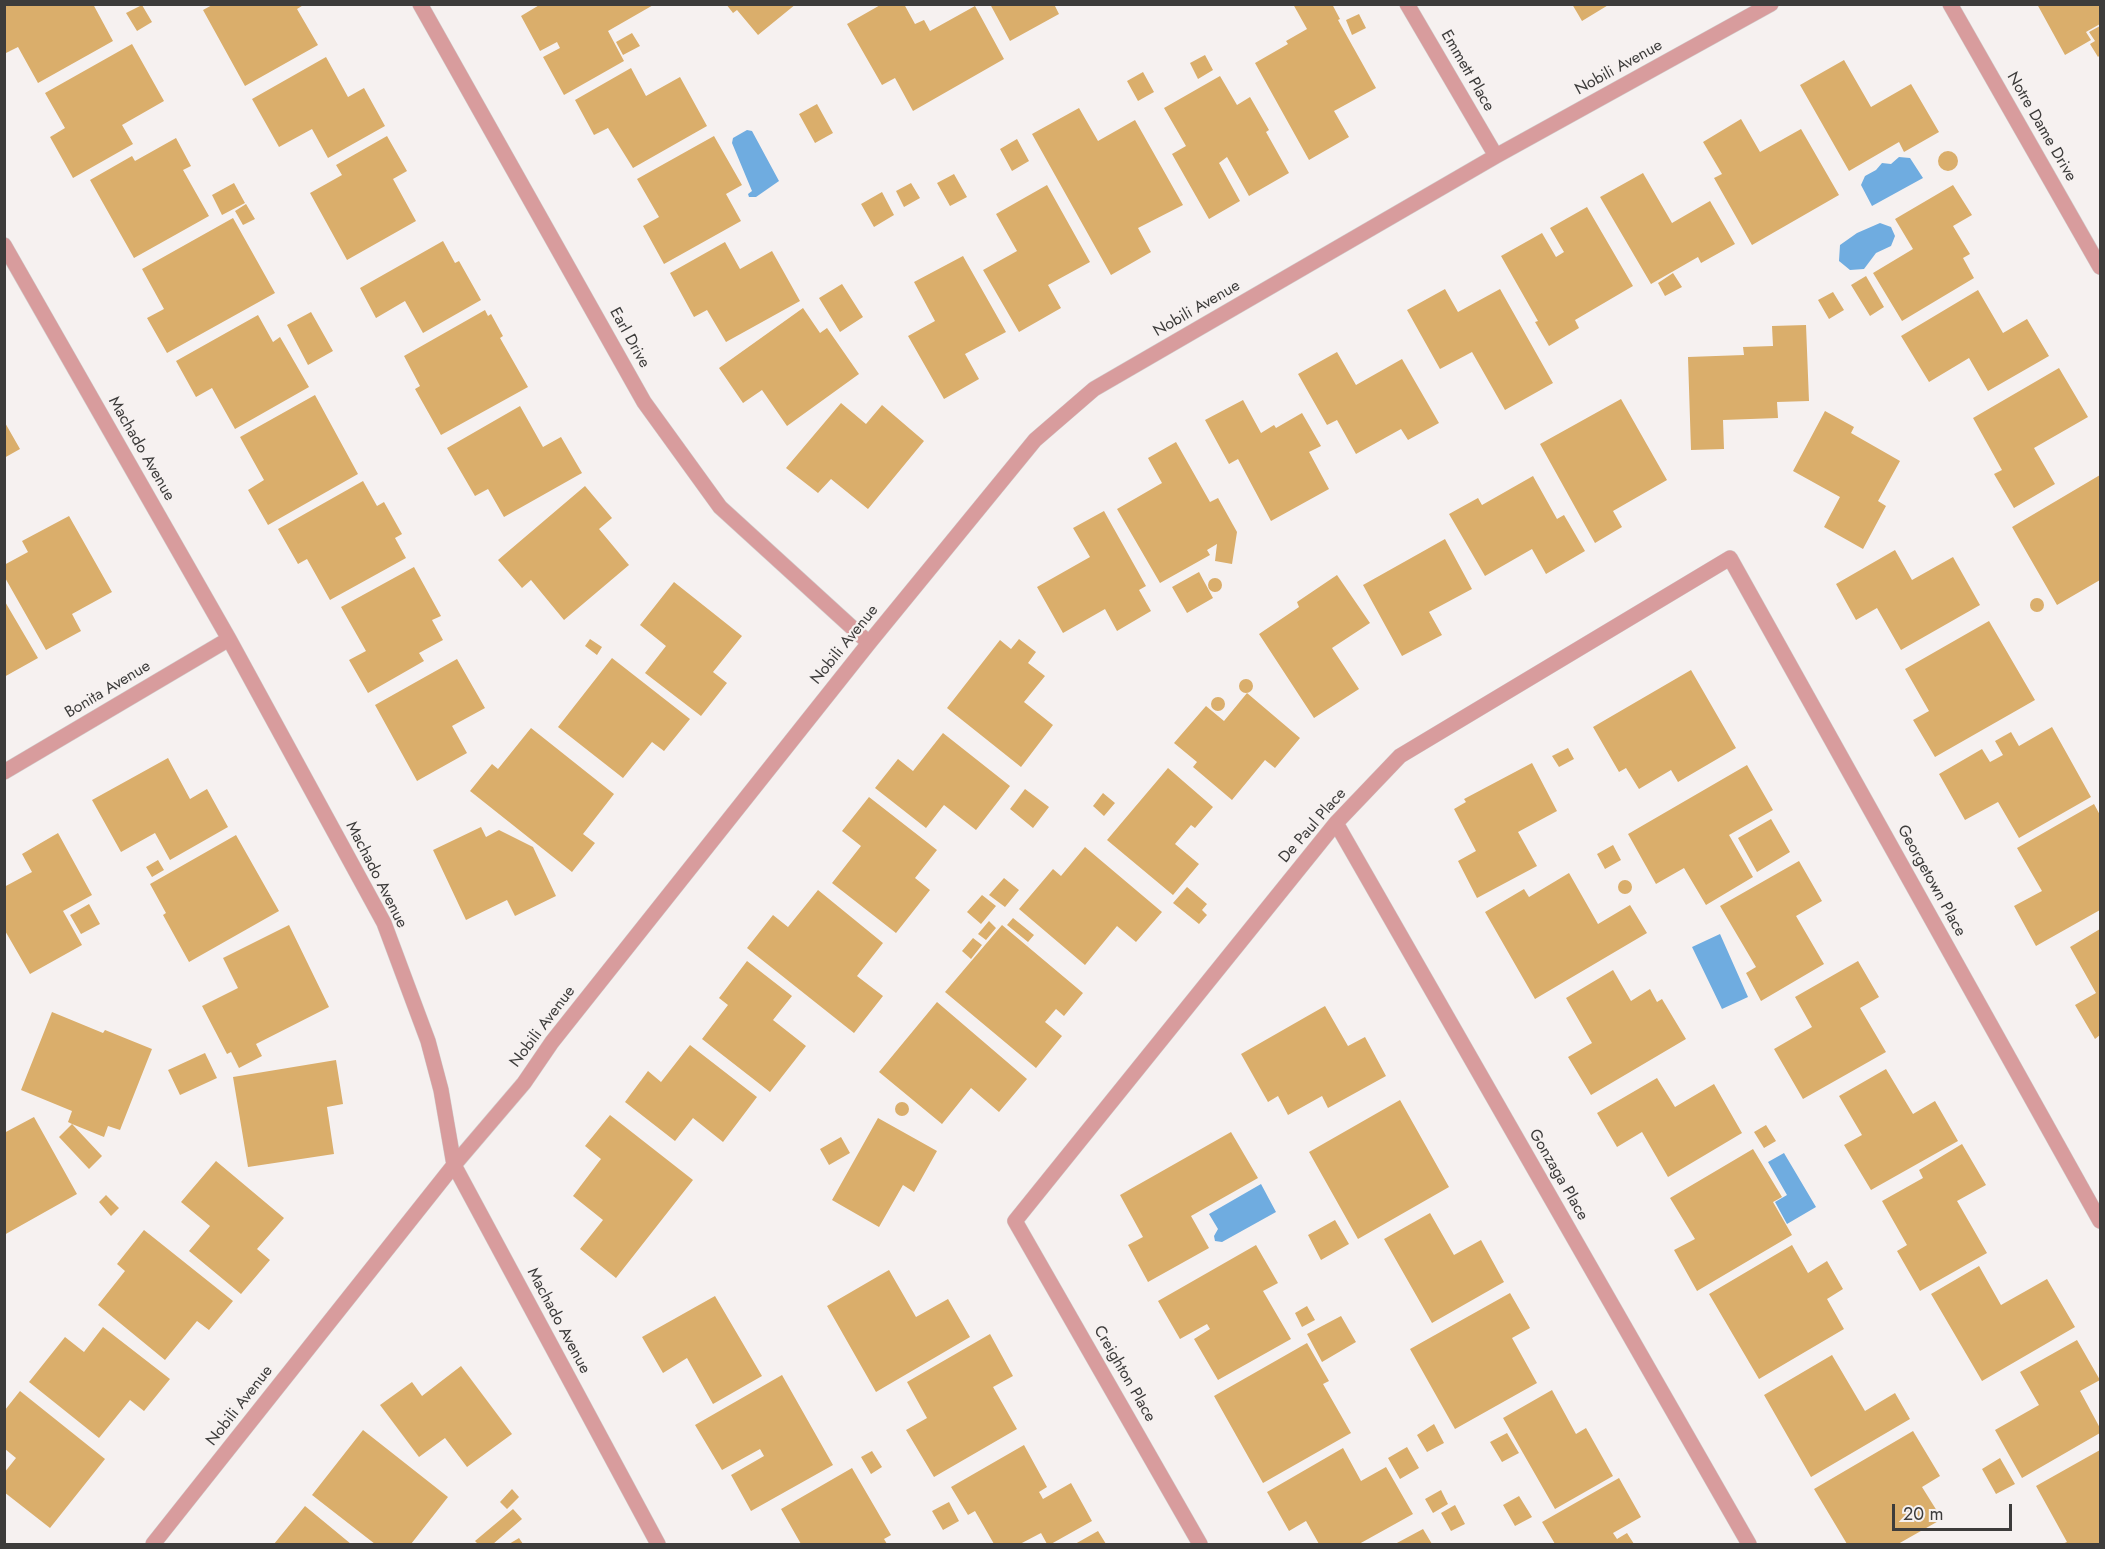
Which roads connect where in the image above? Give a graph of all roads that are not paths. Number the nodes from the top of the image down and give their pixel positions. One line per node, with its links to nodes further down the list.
1 (420, 4): 10 (street, Earl Drive)
2 (1407, 4): 5 (street, Emmett Place)
3 (1771, 4): 5 (street, Nobili Avenue)
4 (1950, 4): 7 (street, Notre Dame Drive)
5 (1496, 156): 10 (street, Nobili Avenue)
6 (4, 245): 9 (street, Machado Avenue)
7 (2100, 267)
8 (1730, 558): 12 (street, De Paul Place); 15 (street, Georgetown Place)
9 (229, 639): 11 (street, Bonita Avenue); 13 (street, Machado Avenue)
10 (869, 643): 13 (street, Nobili Avenue)
11 (4, 772)
12 (1336, 823): 14 (street, De Paul Place); 19 (street, Gonzaga Place)
13 (454, 1165): 16 (street, Nobili Avenue); 17 (street, Machado Avenue)
14 (1016, 1221): 18 (street, Creighton Place)
15 (2100, 1221)
16 (153, 1545)
17 (658, 1545)
18 (1200, 1545)
19 (1749, 1545)

